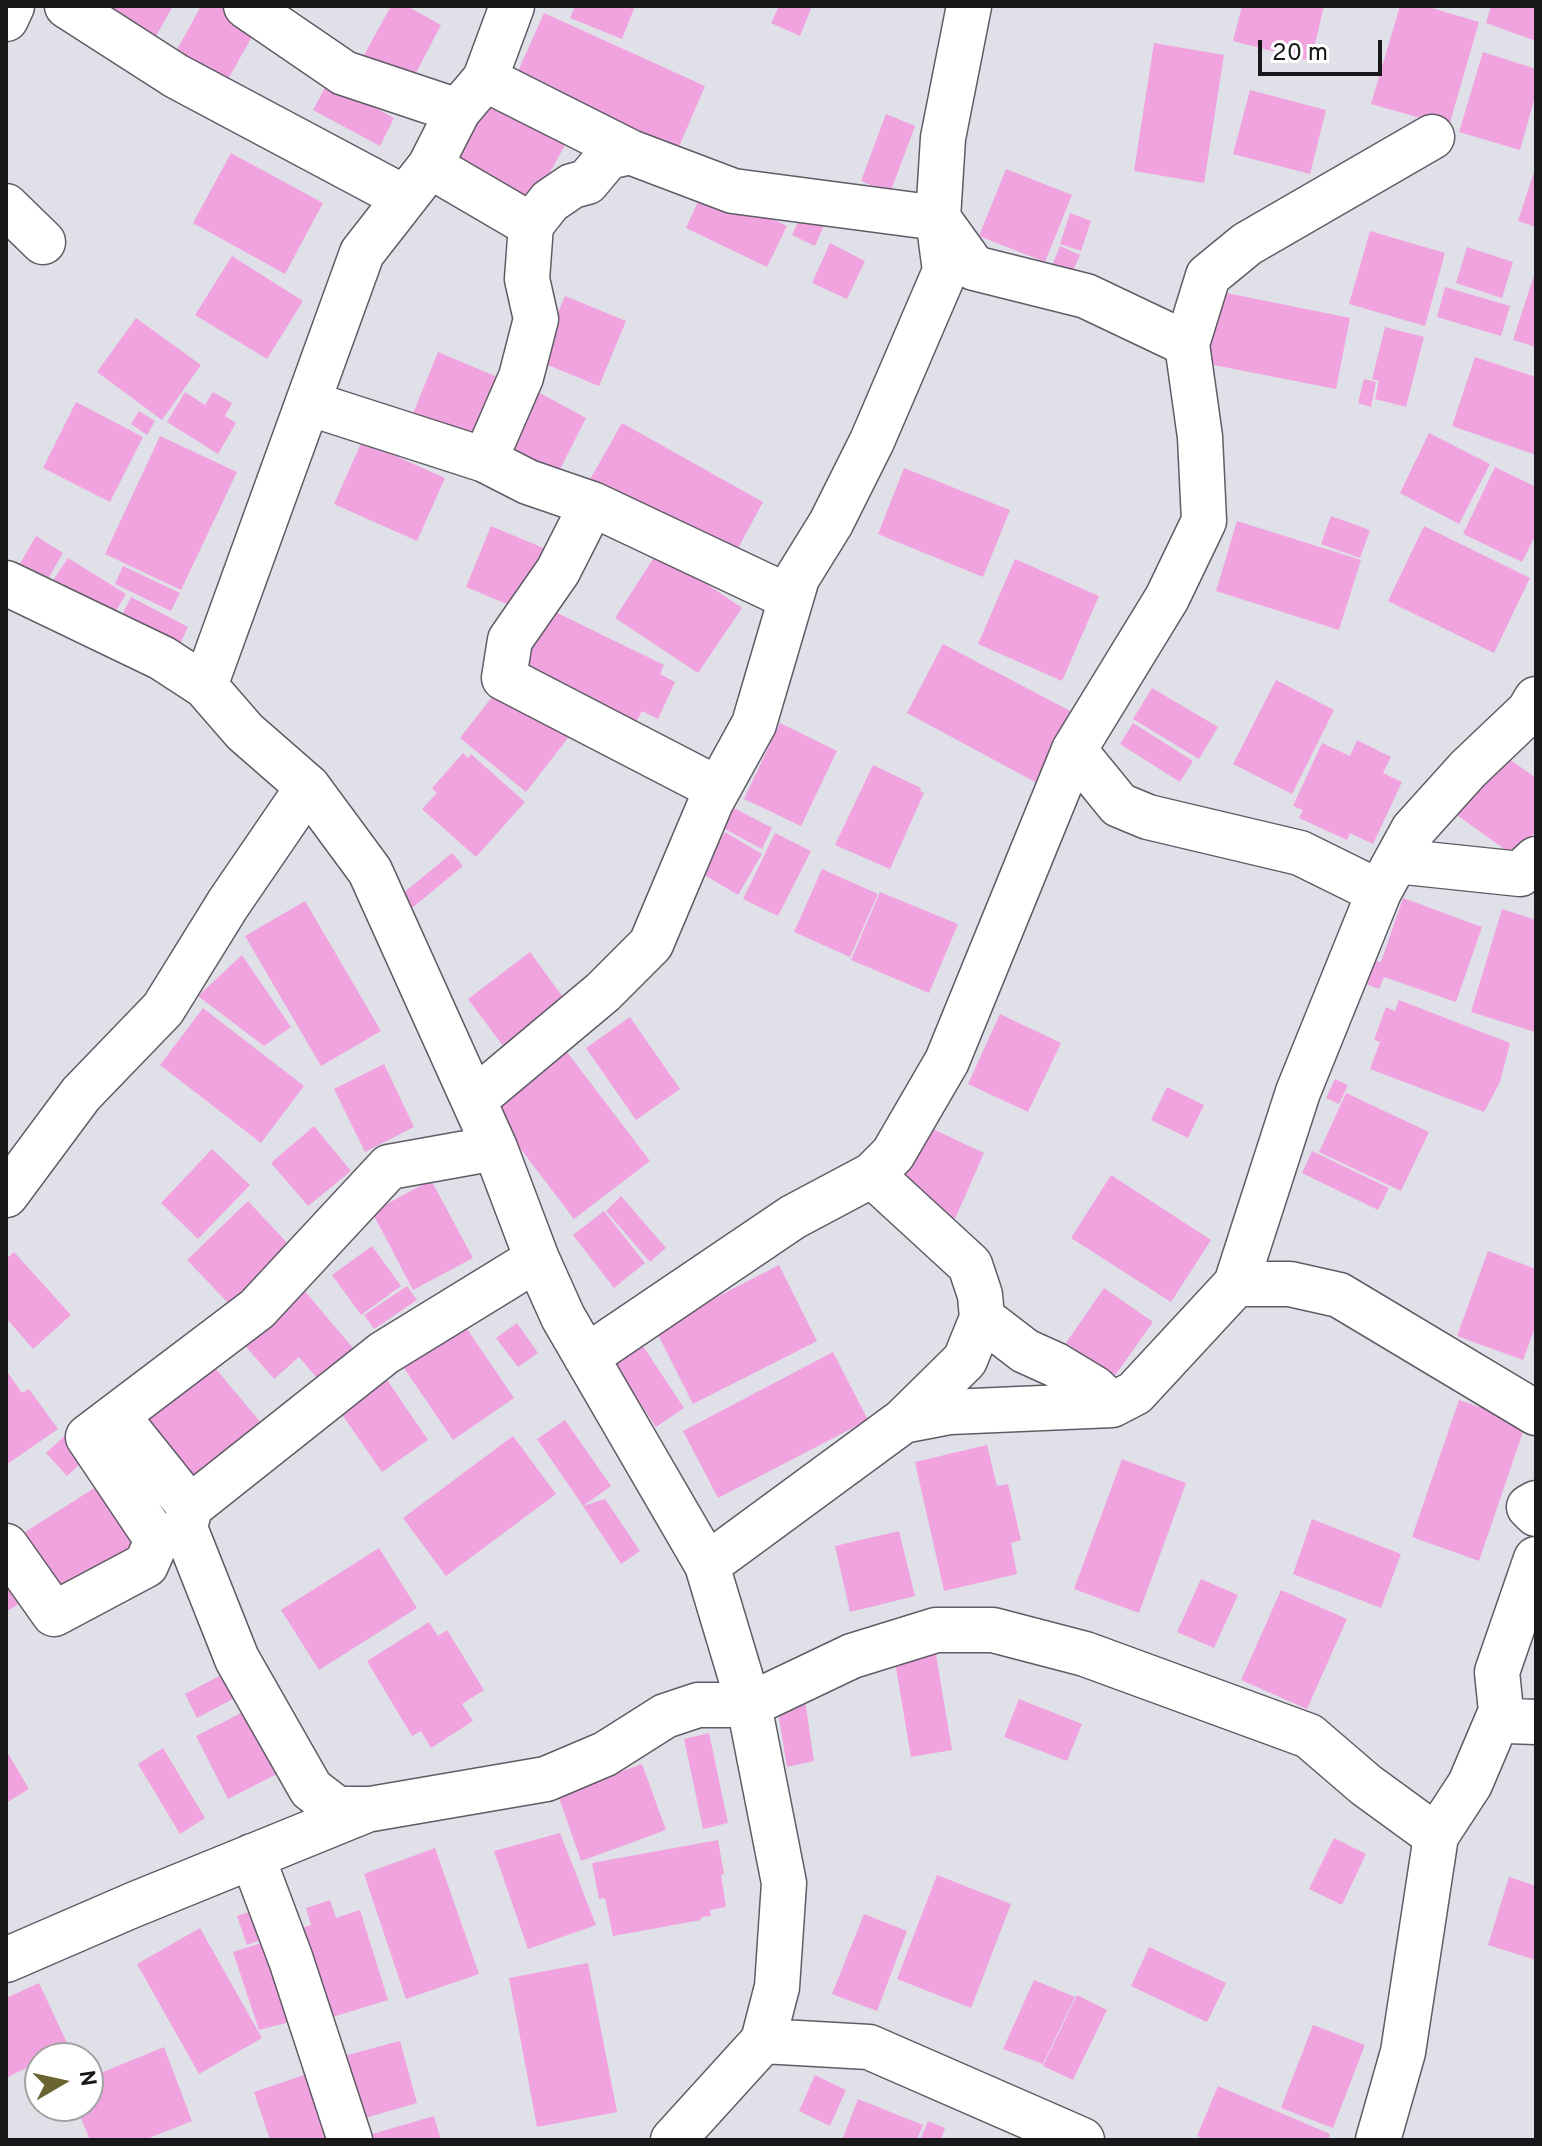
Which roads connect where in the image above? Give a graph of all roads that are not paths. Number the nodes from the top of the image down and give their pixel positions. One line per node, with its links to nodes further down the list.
1 (12, 6): 6 (street)
2 (67, 6): 10 (street)
3 (246, 6): 7 (street)
4 (512, 6): 7 (street)
5 (969, 6): 12 (street)
6 (6, 19)
7 (472, 95): 9 (street); 10 (street)
8 (1432, 137): 16 (street)
9 (630, 152): 12 (street); 13 (street)
10 (418, 182): 13 (street); 17 (street)
11 (6, 206): 14 (street)
12 (938, 218): 15 (street)
13 (531, 225): 18 (street)
14 (43, 242)
15 (959, 270): 16 (street); 21 (street)
16 (1187, 344): 24 (street)
17 (308, 403): 18 (street); 22 (street)
18 (485, 460): 19 (street)
19 (592, 504): 21 (street); 26 (street)
20 (6, 583): 22 (street)
21 (791, 598): 26 (street)
22 (205, 686): 25 (street)
23 (1534, 709): 28 (street)
24 (1074, 750): 28 (street); 31 (street)
25 (308, 787): 29 (street); 32 (street)
26 (718, 789): 29 (street)
27 (1536, 859): 28 (street)
28 (1388, 877): 34 (street)
29 (474, 1100): 30 (street)
30 (495, 1148): 33 (street); 39 (street)
31 (872, 1175): 35 (street); 36 (street)
32 (6, 1195)
33 (537, 1259): 36 (street); 42 (street)
34 (1236, 1284): 37 (street); 38 (street)
35 (982, 1318): 37 (street); 40 (street)
36 (586, 1357): 46 (street)
37 (1112, 1405): 40 (street)
38 (1536, 1413)
39 (118, 1417): 42 (street); 44 (street)
40 (903, 1421): 46 (street)
41 (1536, 1503): 43 (street)
42 (190, 1507): 49 (street)
43 (1536, 1514)
44 (6, 1546)
45 (1536, 1559): 48 (street)
46 (707, 1565): 47 (street)
47 (749, 1705): 49 (street); 50 (street); 53 (street)
48 (1518, 1716): 50 (street)
49 (371, 1809): 51 (street)
50 (1436, 1836): 57 (street)
51 (252, 1856): 52 (street); 54 (street)
52 (6, 1960)
53 (763, 2041): 55 (street); 56 (street)
54 (350, 2140)
55 (673, 2140)
56 (1082, 2140)
57 (1378, 2140)

